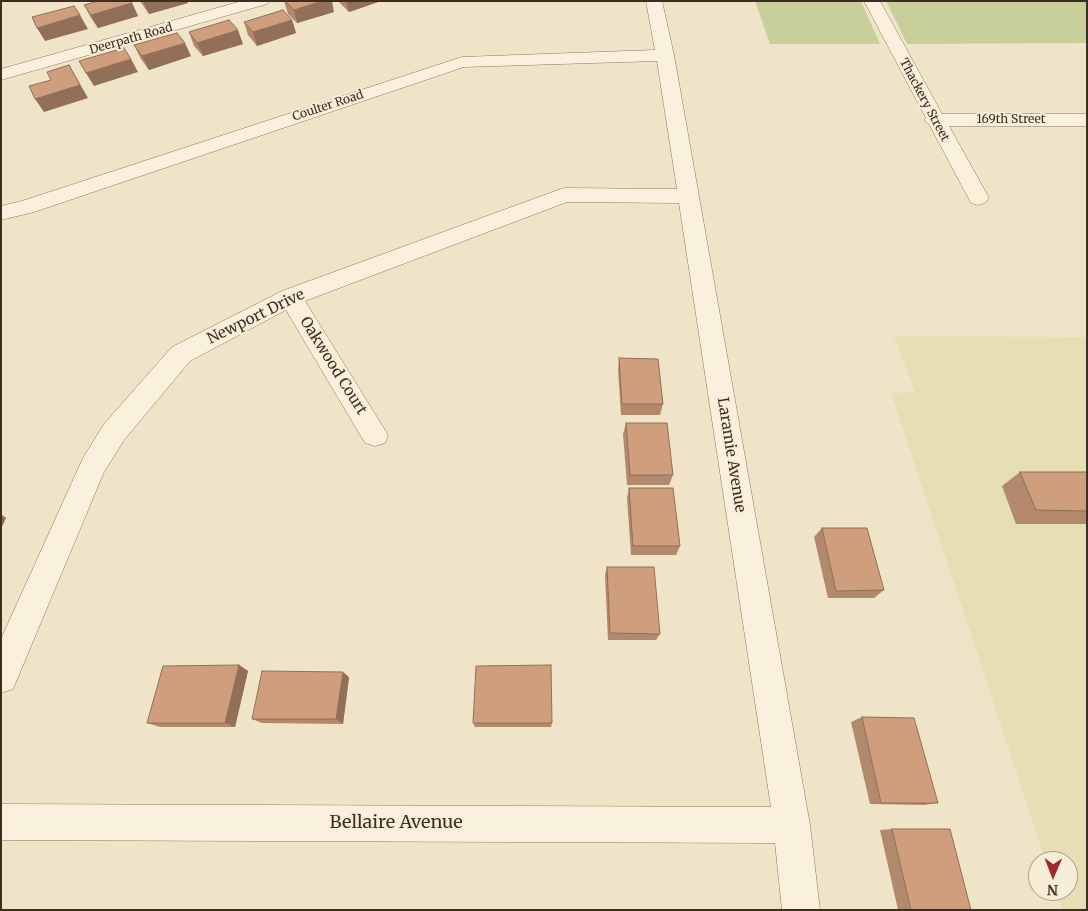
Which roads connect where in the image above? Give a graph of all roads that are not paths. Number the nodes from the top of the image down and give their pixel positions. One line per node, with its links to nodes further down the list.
1 (261, 1): 5 (street, Deerpath Road)
2 (654, 1): 4 (street, Laramie Avenue)
3 (872, 1): 6 (street, Thackery Street)
4 (665, 55): 8 (street, Laramie Avenue); 10 (street, Coulter Road)
5 (1, 75)
6 (934, 120): 7 (street, 169th Street); 9 (street, Thackery Street)
7 (1087, 120)
8 (688, 196): 11 (street, Newport Drive); 15 (street, Laramie Avenue)
9 (978, 198)
10 (1, 214)
11 (290, 298): 12 (street, Oakwood Court); 13 (street, Newport Drive)
12 (375, 435)
13 (1, 677)
14 (1, 822): 15 (street, Bellaire Avenue)
15 (792, 824): 16 (street, Laramie Avenue)
16 (801, 910)

